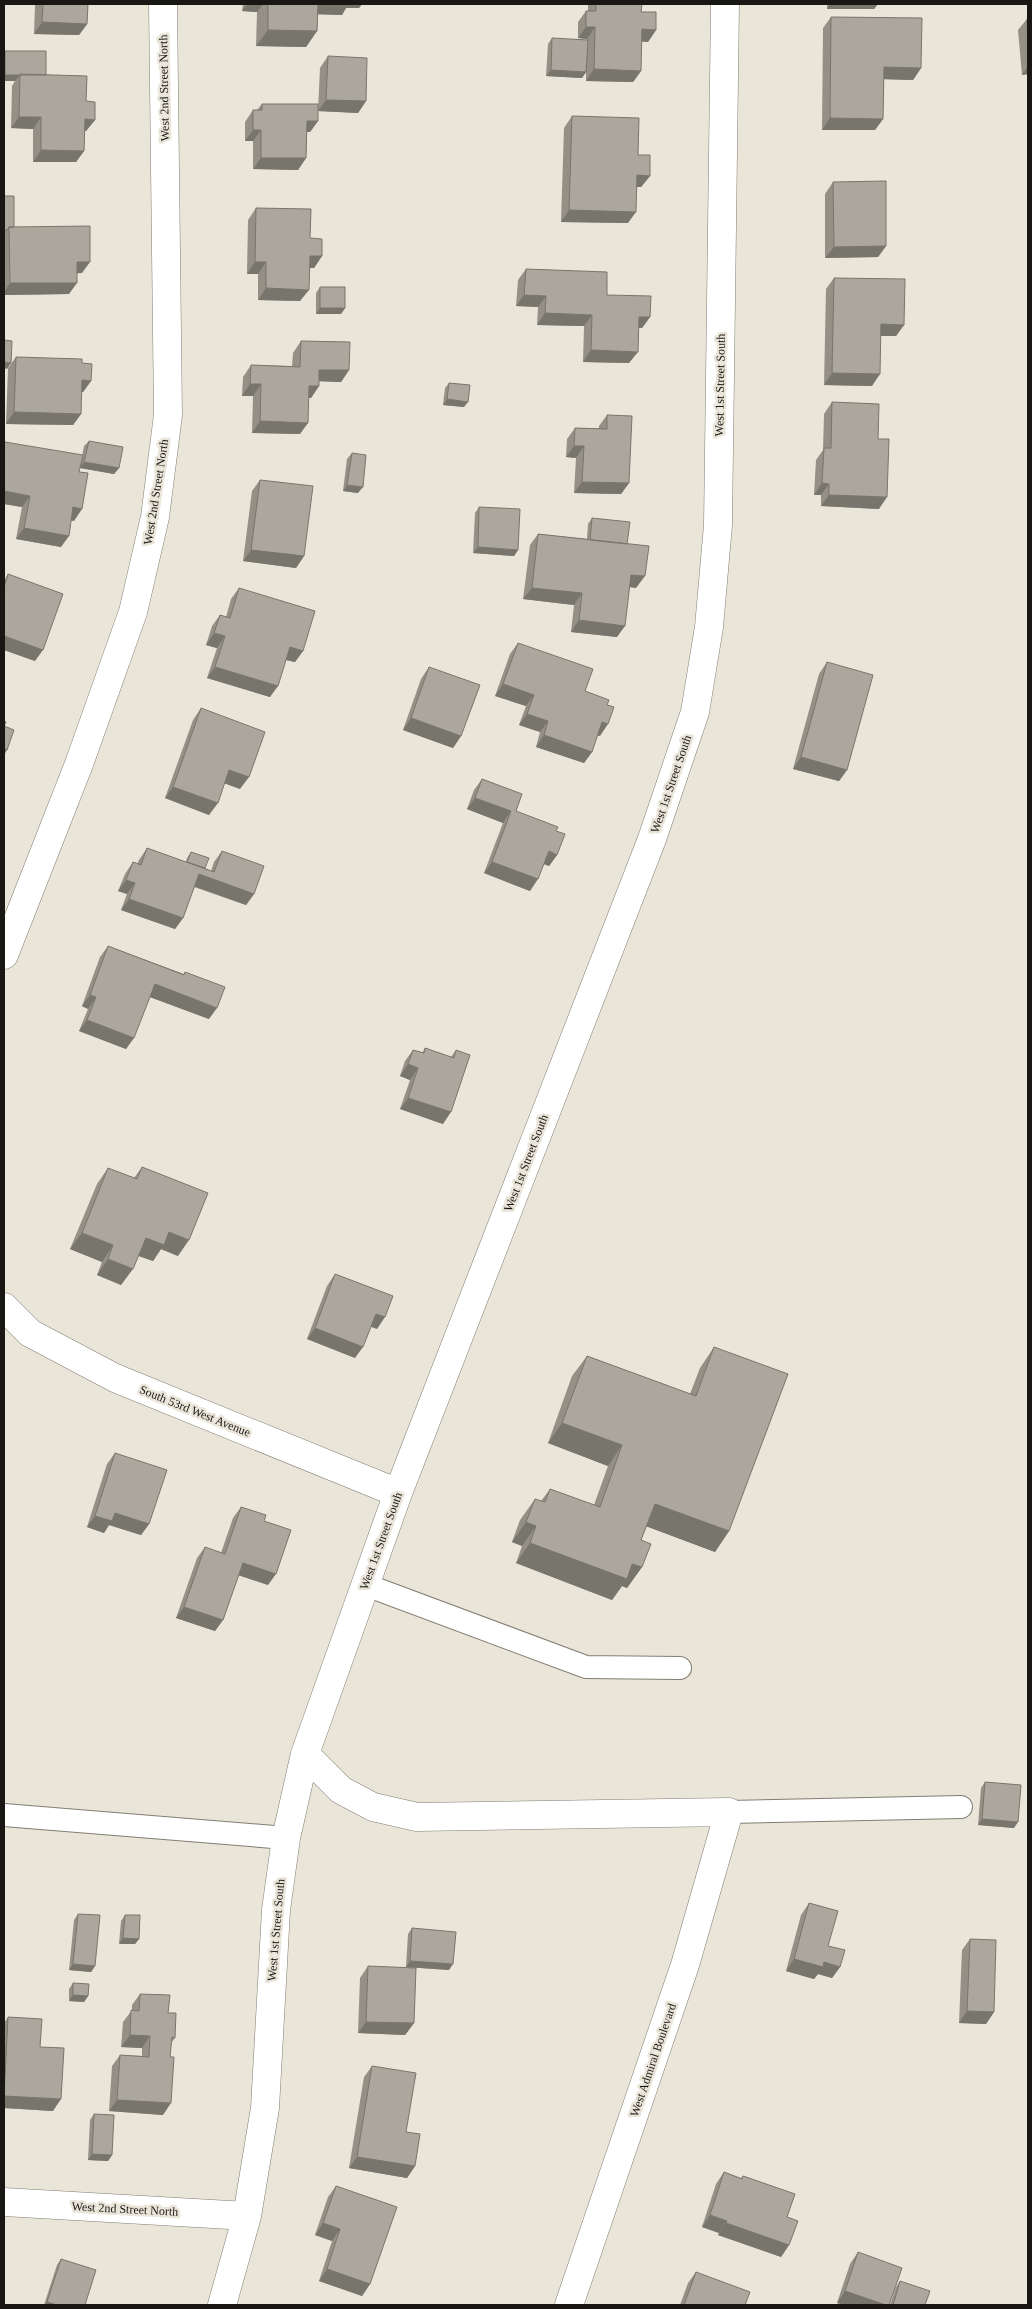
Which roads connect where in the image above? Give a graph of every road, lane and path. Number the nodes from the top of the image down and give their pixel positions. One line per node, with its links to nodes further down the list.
1 (163, 4): 3 (street, West 2nd Street North)
2 (725, 4): 5 (street, West 1st Street South)
3 (4, 955)
4 (4, 1308): 5 (street, South 53rd West Avenue)
5 (398, 1493): 6 (street, West 1st Street South)
6 (366, 1585): 7 (lane); 8 (street, West 1st Street South)
7 (680, 1668)
8 (305, 1754): 10 (street); 12 (street, West 1st Street South)
9 (960, 1807): 10 (lane)
10 (728, 1812): 16 (street, West Admiral Boulevard)
11 (4, 1815): 12 (lane)
12 (286, 1838): 14 (street, West 1st Street South)
13 (4, 2202): 14 (street, West 2nd Street North)
14 (247, 2216): 15 (street, West 1st Street South)
15 (222, 2305)
16 (569, 2305)

